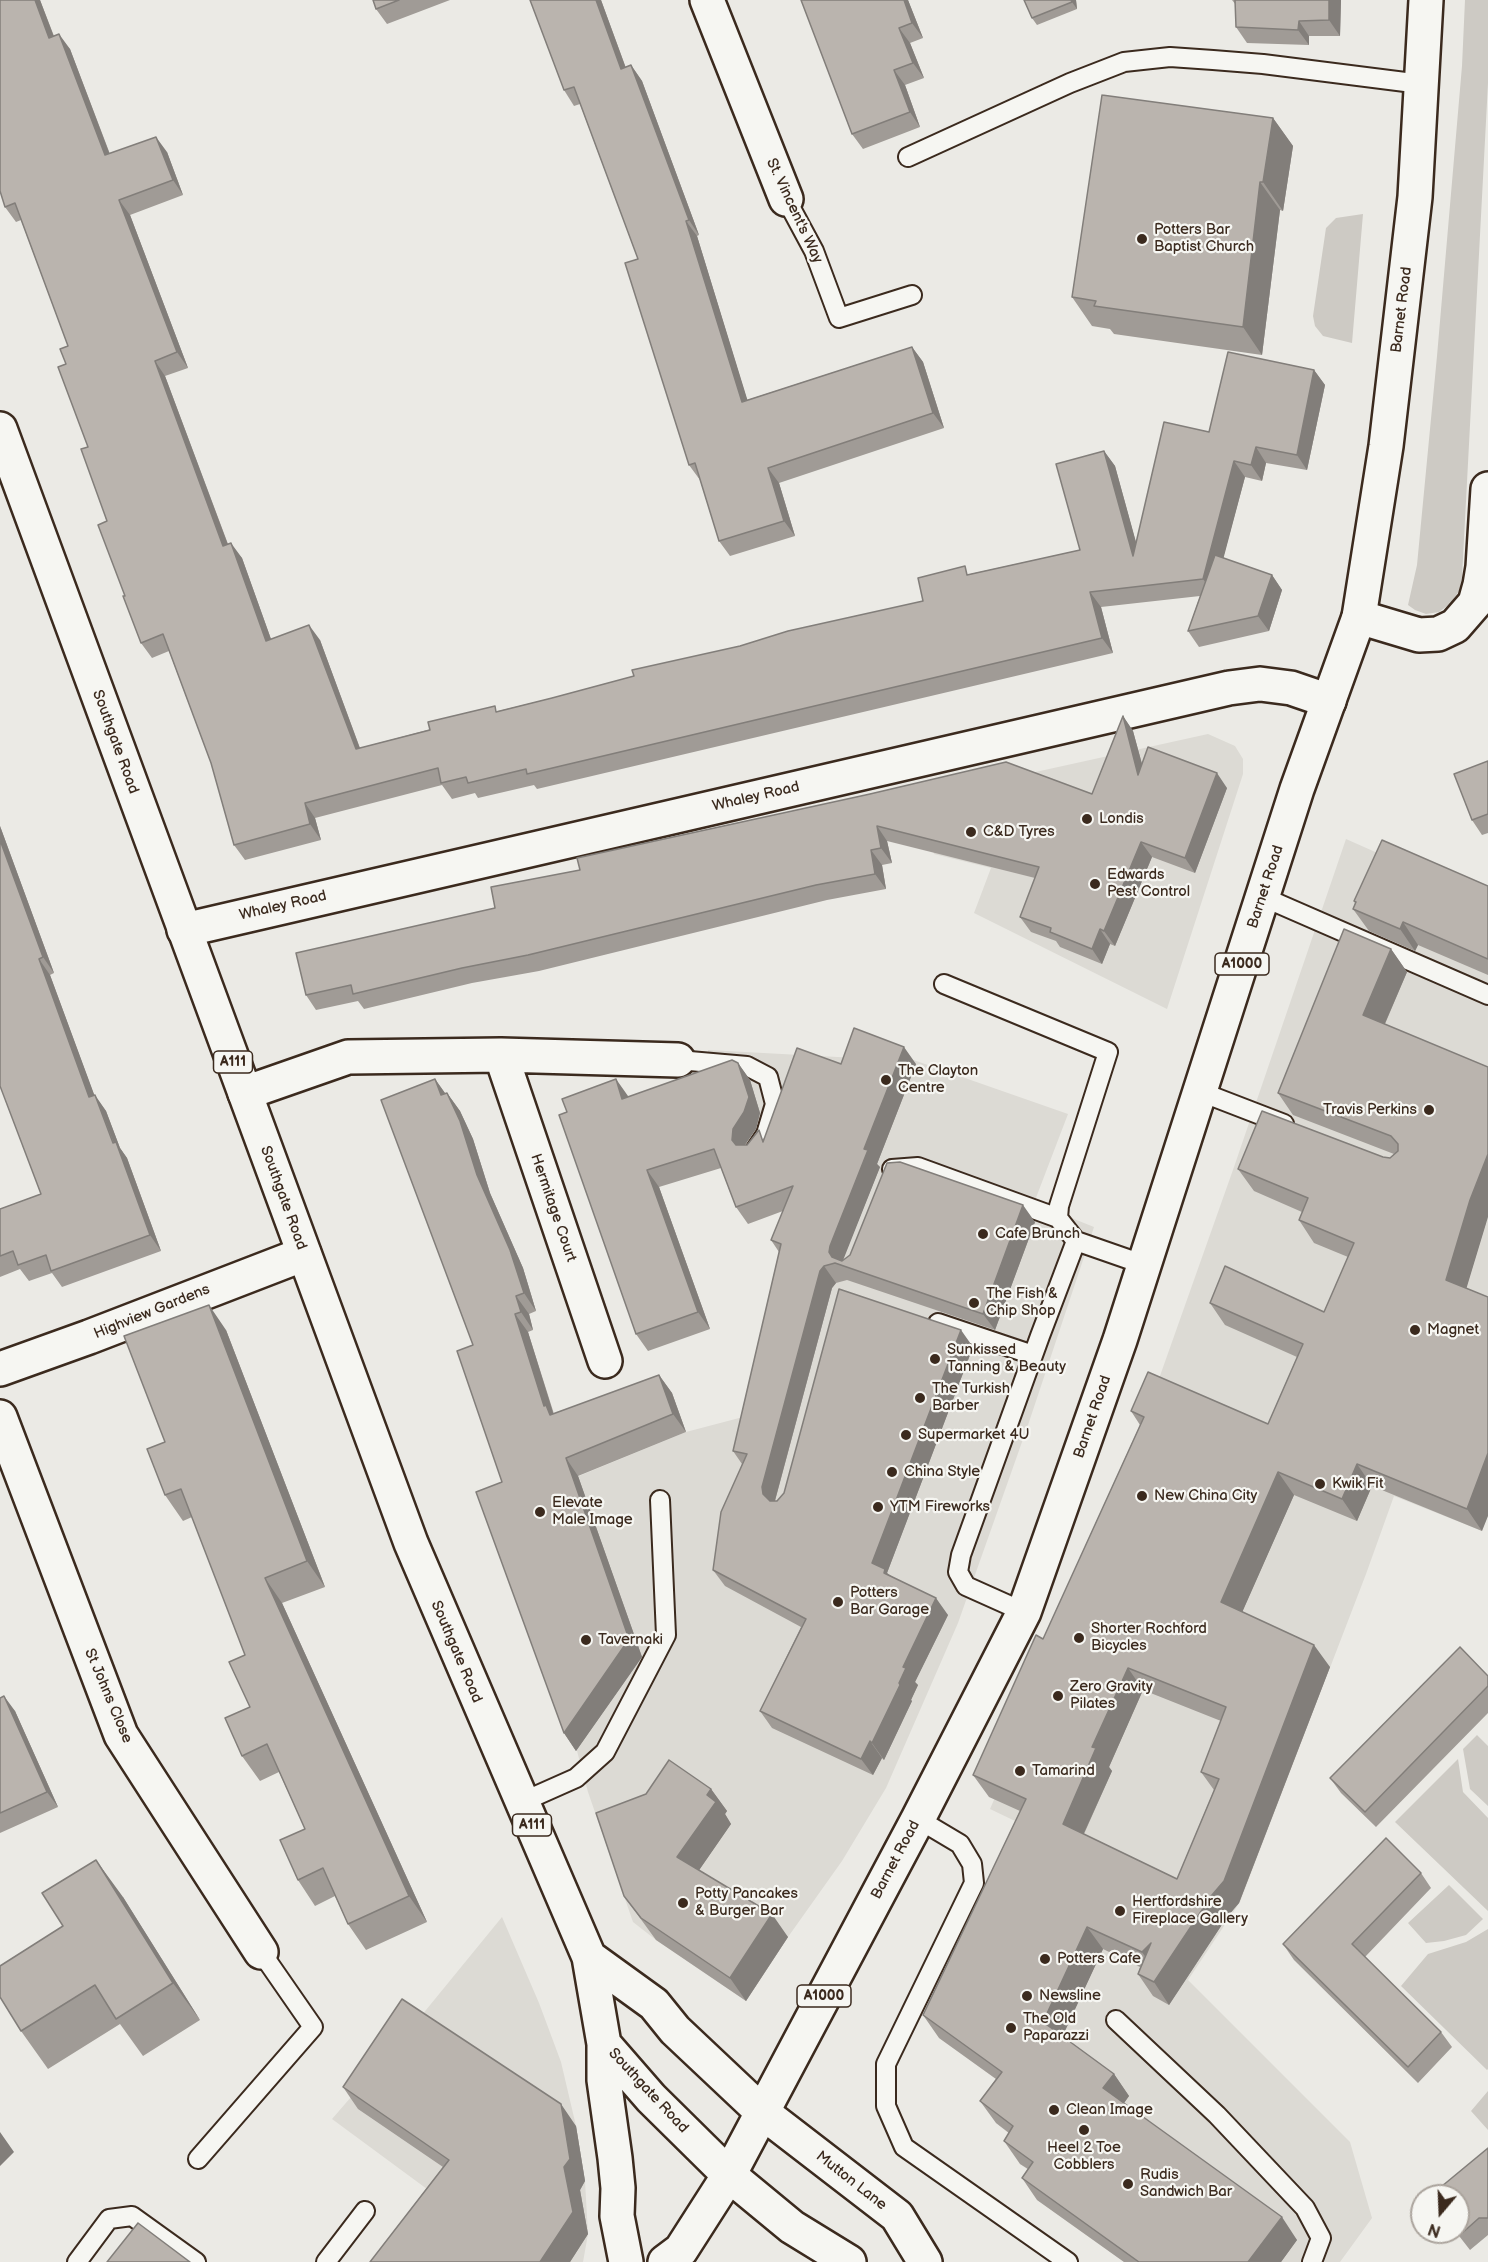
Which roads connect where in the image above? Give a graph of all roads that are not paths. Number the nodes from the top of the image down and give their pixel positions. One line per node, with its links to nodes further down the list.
1 (707, 0): 5 (main road, St. Vincent's Way)
2 (1426, 0): 3 (main road, Barnet Road / A1000)
3 (1421, 84): 4 (lane); 9 (main road, Barnet Road / A1000)
4 (908, 157)
5 (786, 199): 6 (lane, St. Vincent's Way)
6 (912, 295)
7 (0, 429): 12 (main road, Southgate Road / A111)
8 (1488, 489): 9 (main road)
9 (1359, 617): 10 (main road, Barnet Road / A1000)
10 (1329, 701): 11 (main road, Barnet Road / A1000); 12 (main road, Whaley Road)
11 (1263, 897): 14 (lane); 17 (main road, Barnet Road / A1000)
12 (184, 930): 18 (main road, Southgate Road / A111)
13 (944, 984): 22 (lane)
14 (1488, 995)
15 (501, 1055): 16 (main road); 18 (main road); 28 (main road, Hermitage Court)
16 (678, 1060): 20 (lane)
17 (1201, 1092): 19 (lane); 25 (main road, Barnet Road / A1000)
18 (245, 1093): 24 (main road, Southgate Road / A111)
19 (1304, 1131)
20 (754, 1152)
21 (886, 1180): 22 (lane)
22 (1058, 1218): 23 (lane)
23 (1076, 1241): 25 (lane); 27 (lane)
24 (304, 1254): 29 (main road, Highview Gardens); 33 (main road, Southgate Road / A111)
25 (1144, 1264): 32 (main road, Barnet Road / A1000)
26 (921, 1317): 27 (lane)
27 (1033, 1355): 32 (lane)
28 (605, 1361)
29 (0, 1369)
30 (0, 1417): 35 (main road, St Johns Close)
31 (660, 1500): 33 (lane)
32 (1024, 1612): 34 (main road, Barnet Road / A1000)
33 (522, 1802): 36 (main road, Southgate Road / A111)
34 (918, 1819): 39 (main road, Barnet Road / A1000); 50 (lane)
35 (261, 1952): 40 (lane)
36 (589, 1957): 38 (main road, Southgate Road / A111); 39 (main road)
37 (1116, 2020): 51 (lane)
38 (604, 2044): 41 (main road, Southgate Road); 46 (main road)
39 (762, 2112): 41 (main road, Barnet Road / A1000); 49 (main road, Mutton Lane)
40 (198, 2159)
41 (729, 2175): 47 (main road, A1000); 48 (main road)
42 (365, 2211): 45 (lane)
43 (77, 2262): 44 (lane)
44 (196, 2262)
45 (326, 2262)
46 (626, 2262)
47 (665, 2262)
48 (849, 2262)
49 (925, 2262)
50 (1068, 2262)
51 (1312, 2262)

